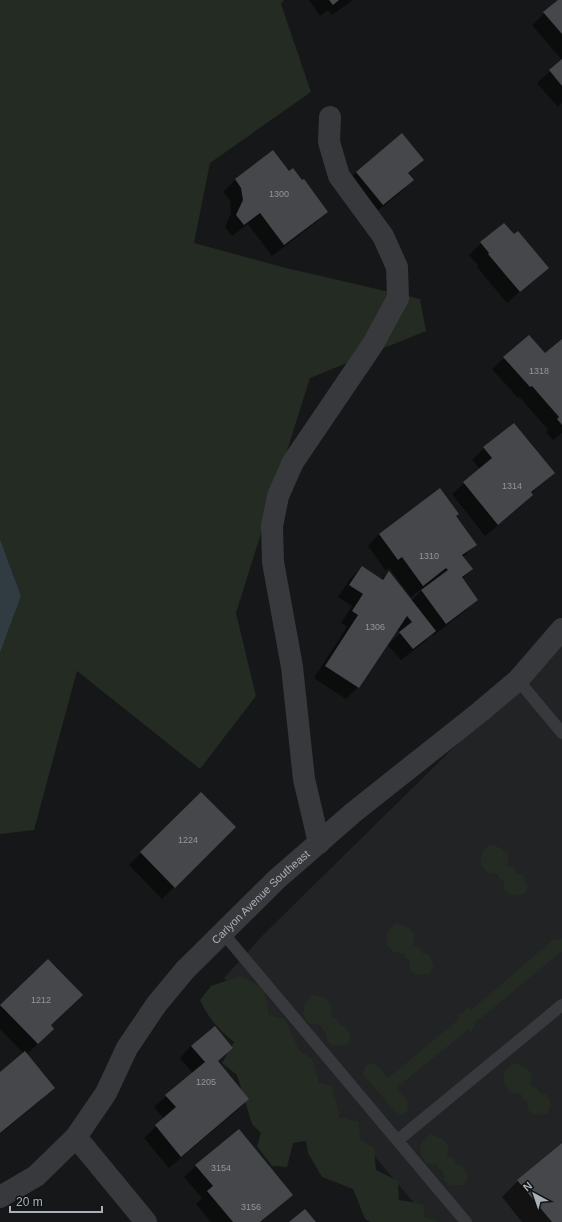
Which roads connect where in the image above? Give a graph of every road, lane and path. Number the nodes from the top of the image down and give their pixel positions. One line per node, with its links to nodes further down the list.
1 (330, 117): 5 (street)
2 (562, 629): 3 (street, Carlyon Avenue Southeast)
3 (518, 680): 4 (lane); 5 (street, Carlyon Avenue Southeast)
4 (562, 733)
5 (319, 843): 6 (street, Carlyon Avenue Southeast)
6 (223, 933): 8 (street, Carlyon Avenue Southeast); 9 (lane)
7 (562, 1004): 9 (lane)
8 (76, 1137): 10 (street, Carlyon Avenue Southeast); 11 (street)
9 (398, 1140): 12 (lane)
10 (0, 1197)
11 (146, 1222)
12 (466, 1222)

